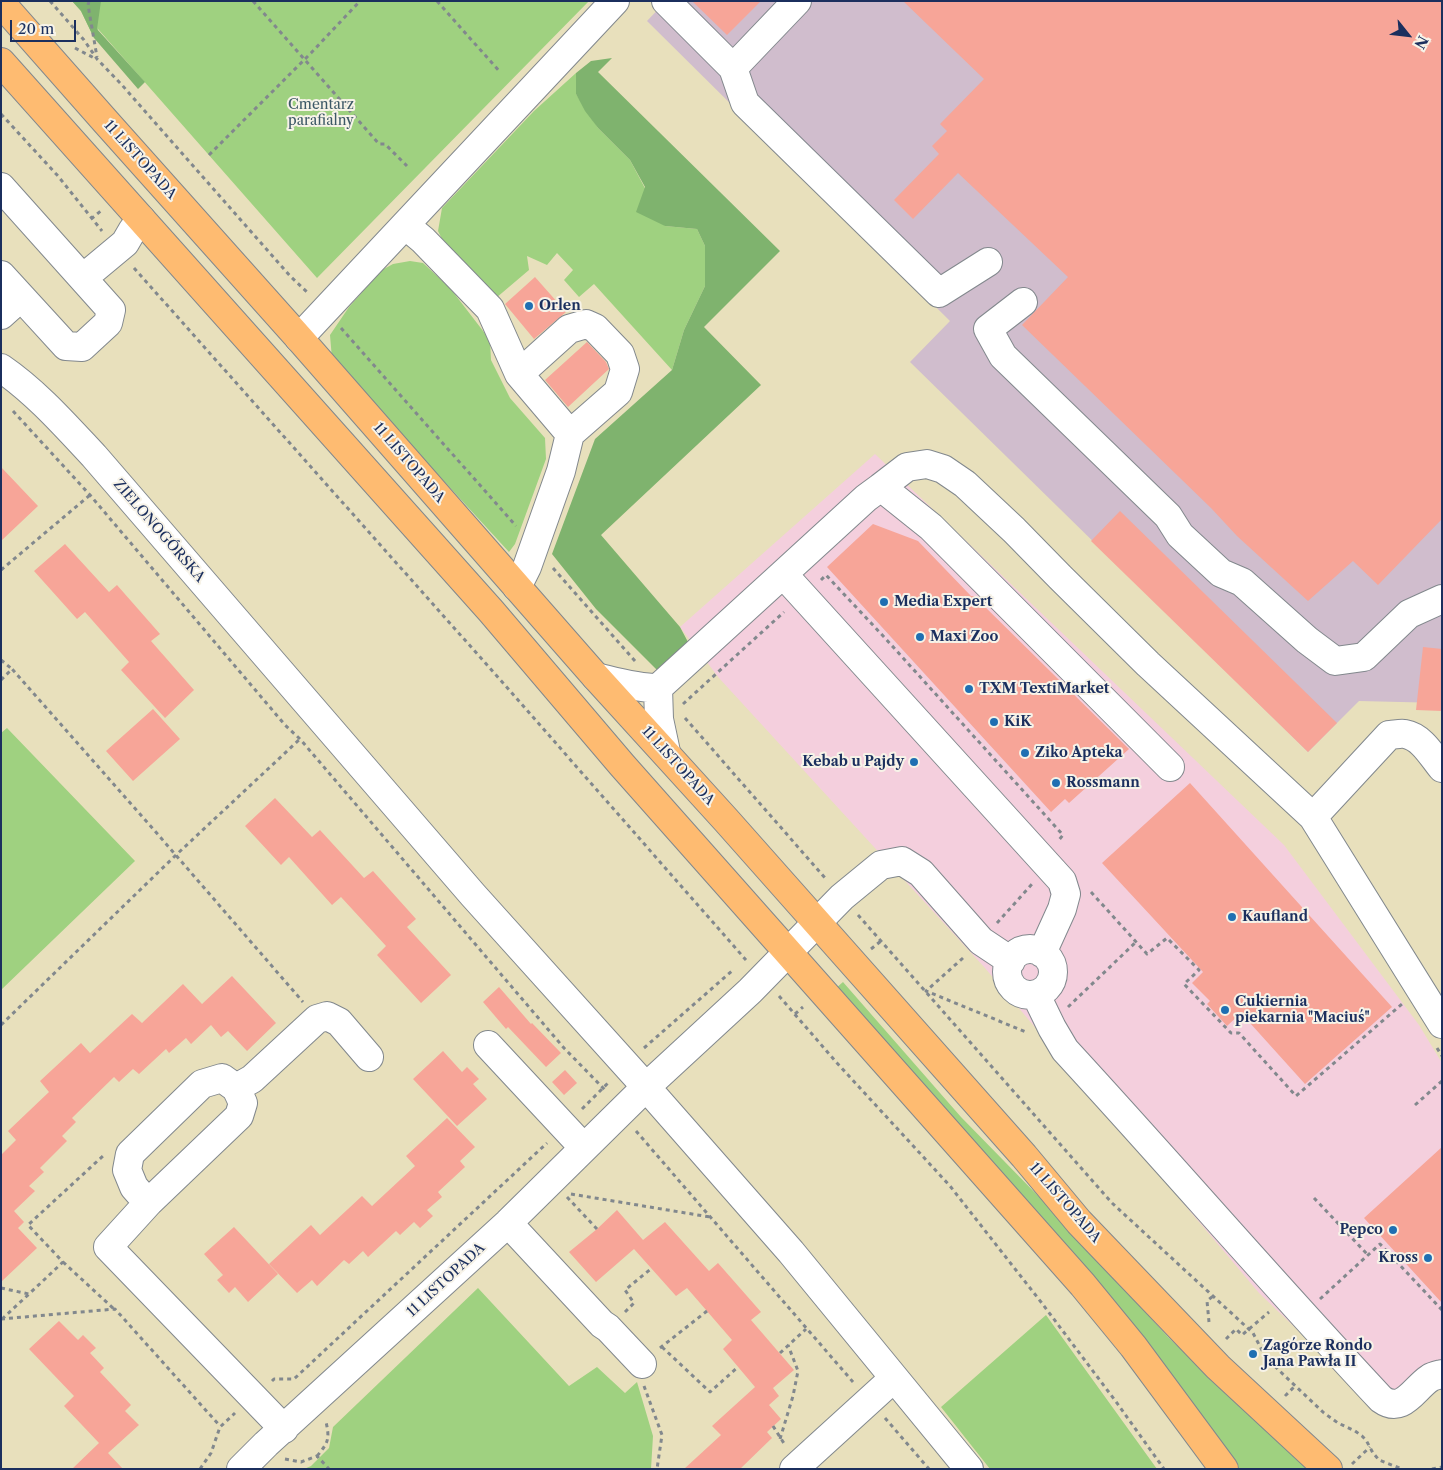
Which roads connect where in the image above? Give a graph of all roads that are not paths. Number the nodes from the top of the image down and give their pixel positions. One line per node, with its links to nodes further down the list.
1 (615, 1): 9 (street)
2 (666, 1): 6 (street)
3 (797, 1): 6 (street)
4 (1, 3): 8 (main road, 11 LISTOPADA)
5 (1, 62): 10 (main road)
6 (733, 68): 11 (street)
7 (1, 186): 13 (street)
8 (170, 194): 10 (main road); 16 (main road, 11 LISTOPADA)
9 (405, 225): 16 (street); 19 (street)
10 (149, 229): 13 (street); 17 (main road)
11 (988, 262)
12 (1, 275): 15 (street)
13 (83, 278): 15 (street)
14 (1023, 302): 24 (street)
15 (11, 306)
16 (300, 338): 17 (main road); 23 (main road, 11 LISTOPADA)
17 (271, 364): 25 (main road)
18 (1, 368): 40 (street, ZIELONOGÓRSKA)
19 (518, 374): 20 (street); 20 (street)
20 (570, 434): 23 (street)
21 (881, 488): 22 (street); 29 (street); 31 (street)
22 (783, 574): 27 (street); 34 (street)
23 (517, 587): 25 (main road); 26 (main road, 11 LISTOPADA)
24 (1442, 599)
25 (491, 611): 33 (main road)
26 (596, 677): 27 (street); 28 (main road, 11 LISTOPADA)
27 (658, 688): 28 (street)
28 (666, 752): 32 (main road, 11 LISTOPADA)
29 (1170, 767)
30 (1442, 768): 31 (street)
31 (1313, 817): 37 (street)
32 (817, 922): 33 (street, 11 LISTOPADA); 35 (street); 53 (main road, 11 LISTOPADA)
33 (788, 953): 40 (street, 11 LISTOPADA); 52 (main road)
34 (1042, 953): 35 (street); 36 (street)
35 (1011, 961): 36 (street)
36 (1036, 995): 46 (street)
37 (1442, 1024)
38 (488, 1045): 42 (street)
39 (369, 1057): 41 (street)
40 (646, 1087): 42 (street, 11 LISTOPADA); 47 (street)
41 (236, 1088): 43 (street); 43 (street)
42 (584, 1148): 44 (street, 11 LISTOPADA)
43 (148, 1203): 48 (street)
44 (508, 1223): 45 (street); 48 (street, 11 LISTOPADA)
45 (652, 1356)
46 (1442, 1374)
47 (894, 1378): 50 (street); 51 (street)
48 (275, 1436): 49 (street, 11 LISTOPADA)
49 (241, 1469)
50 (794, 1469)
51 (969, 1469)
52 (1224, 1469)
53 (1328, 1469)

